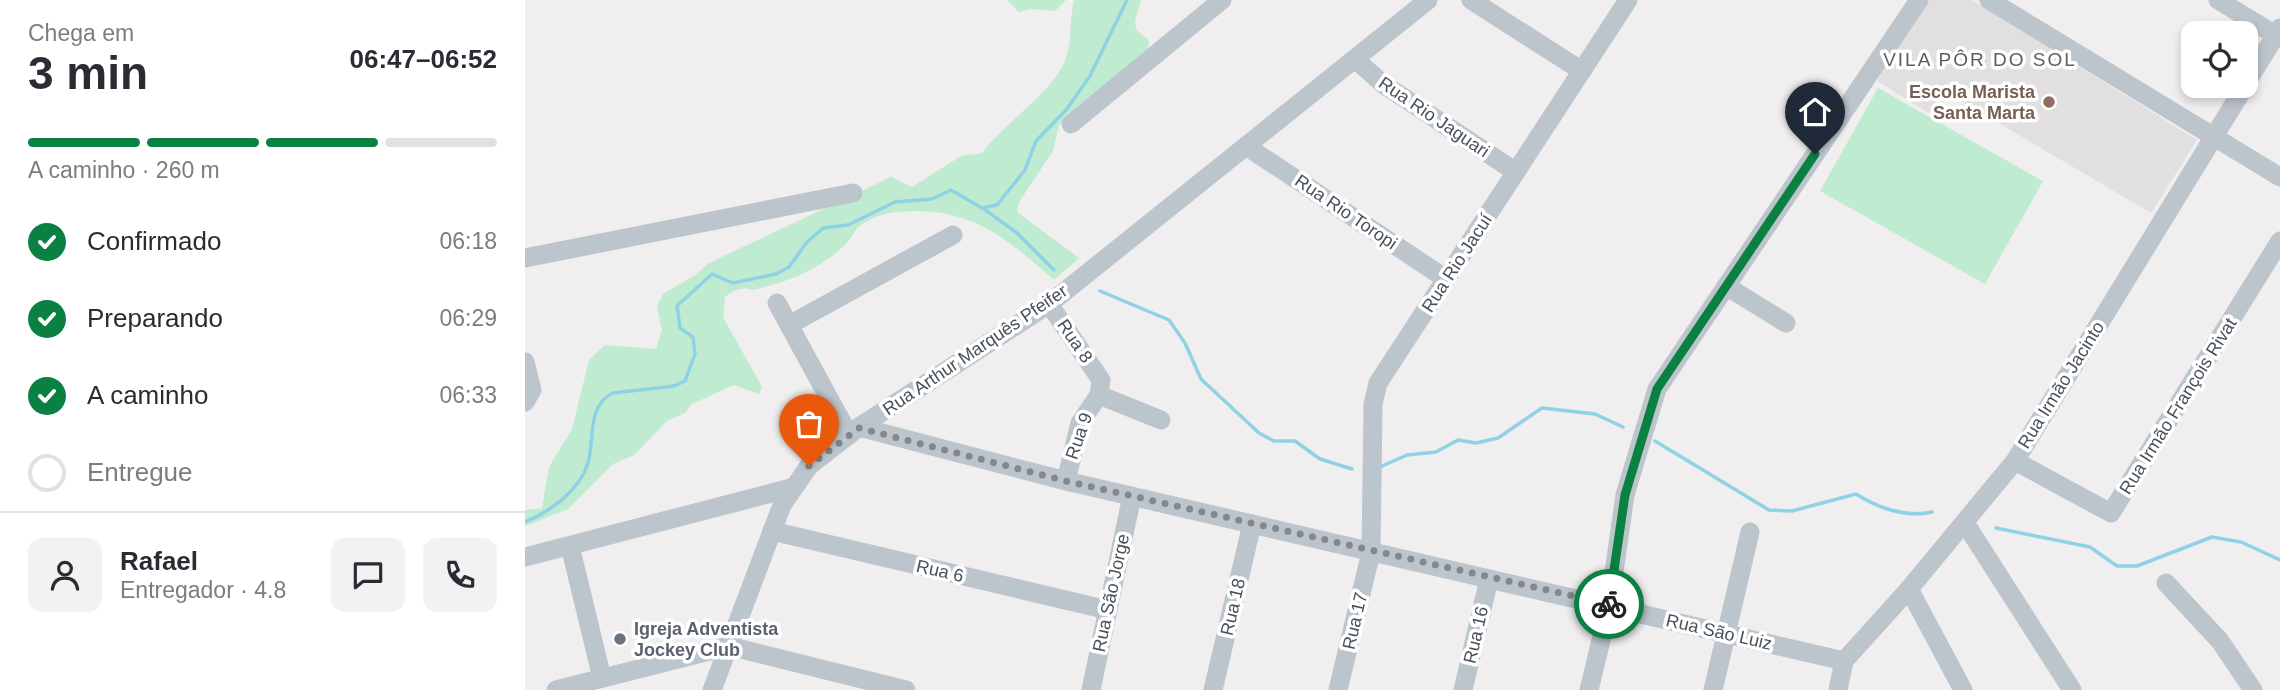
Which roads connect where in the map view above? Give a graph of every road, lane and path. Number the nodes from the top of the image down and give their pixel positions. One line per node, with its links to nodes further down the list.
1 (1222, 0): 13 (street)
2 (1428, 0): 9 (street, Rua Arthur Marquês Pfeifer)
3 (1471, 0): 11 (street)
4 (1628, 0): 11 (street, Rua Rio Jacuí)
5 (1919, 0): 23 (street)
6 (1989, 0): 14 (street)
7 (2218, 0): 8 (street)
8 (2279, 34): 10 (street, Rua Irmão Jacinto)
9 (1355, 59): 15 (street, Rua Arthur Marquês Pfeifer); 16 (street, Rua Rio Jaguari)
10 (2258, 66)
11 (1582, 71): 16 (street, Rua Rio Jacuí)
12 (2237, 98): 14 (street, Rua Irmão Jacinto)
13 (1071, 124)
14 (2213, 138): 17 (street); 33 (street, Rua Irmão Jacinto)
15 (1246, 146): 22 (street, Rua Rio Toropi); 25 (street, Rua Arthur Marquês Pfeifer)
16 (1516, 172): 22 (street, Rua Rio Jacuí)
17 (2280, 177)
18 (853, 193): 21 (street)
19 (953, 235): 27 (street)
20 (2280, 241): 33 (street, Rua Irmão François Rivat)
21 (525, 258)
22 (1446, 279): 42 (street, Rua Rio Jacuí)
23 (1726, 286): 26 (street); 47 (street)
24 (778, 303): 27 (street)
25 (1049, 304): 29 (street, Rua 8); 32 (street, Rua Arthur Marquês Pfeifer)
26 (1786, 323)
27 (789, 325): 32 (street)
28 (525, 362): 30 (street)
29 (1099, 395): 31 (street); 34 (street, Rua 9)
30 (526, 401)
31 (1161, 420)
32 (854, 431): 34 (street, Rua São Luiz); 35 (street, Rua Arthur Marquês Pfeifer)
33 (2015, 461): 37 (street, Rua Irmão Jacinto)
34 (1066, 481): 36 (street, Rua São Luiz)
35 (791, 488): 39 (street, Rua Arthur Marquês Pfeifer); 41 (street)
36 (1132, 496): 38 (street, Rua São Luiz); 48 (street, Rua São Jorge)
37 (1965, 523): 46 (street, Rua Irmão Jacinto); 64 (street)
38 (1252, 524): 42 (street, Rua São Luiz); 57 (street, Rua 18)
39 (772, 531): 48 (street, Rua 6); 50 (street, Rua Arthur Marquês Pfeifer)
40 (1750, 532): 49 (street)
41 (570, 546): 43 (street); 52 (street)
42 (1371, 552): 44 (street, Rua São Luiz); 58 (street, Rua 17)
43 (525, 557)
44 (1489, 579): 47 (street, Rua São Luiz); 59 (street, Rua 16)
45 (2166, 583): 65 (street)
46 (1909, 589): 51 (street, Rua Irmão Jacinto); 63 (street)
47 (1609, 607): 49 (street, Rua São Luiz); 60 (street)
48 (1108, 610): 56 (street, Rua São Jorge)
49 (1726, 634): 51 (street, Rua São Luiz); 61 (street)
50 (729, 646): 52 (street); 54 (street, Rua Arthur Marquês Pfeifer); 55 (street)
51 (1845, 661): 62 (street)
52 (601, 678): 53 (street)
53 (556, 690)
54 (712, 690)
55 (906, 690)
56 (1091, 690)
57 (1213, 690)
58 (1338, 690)
59 (1463, 690)
60 (1589, 690)
61 (1713, 690)
62 (1837, 690)
63 (1963, 690)
64 (2071, 690)
65 (2253, 690)

